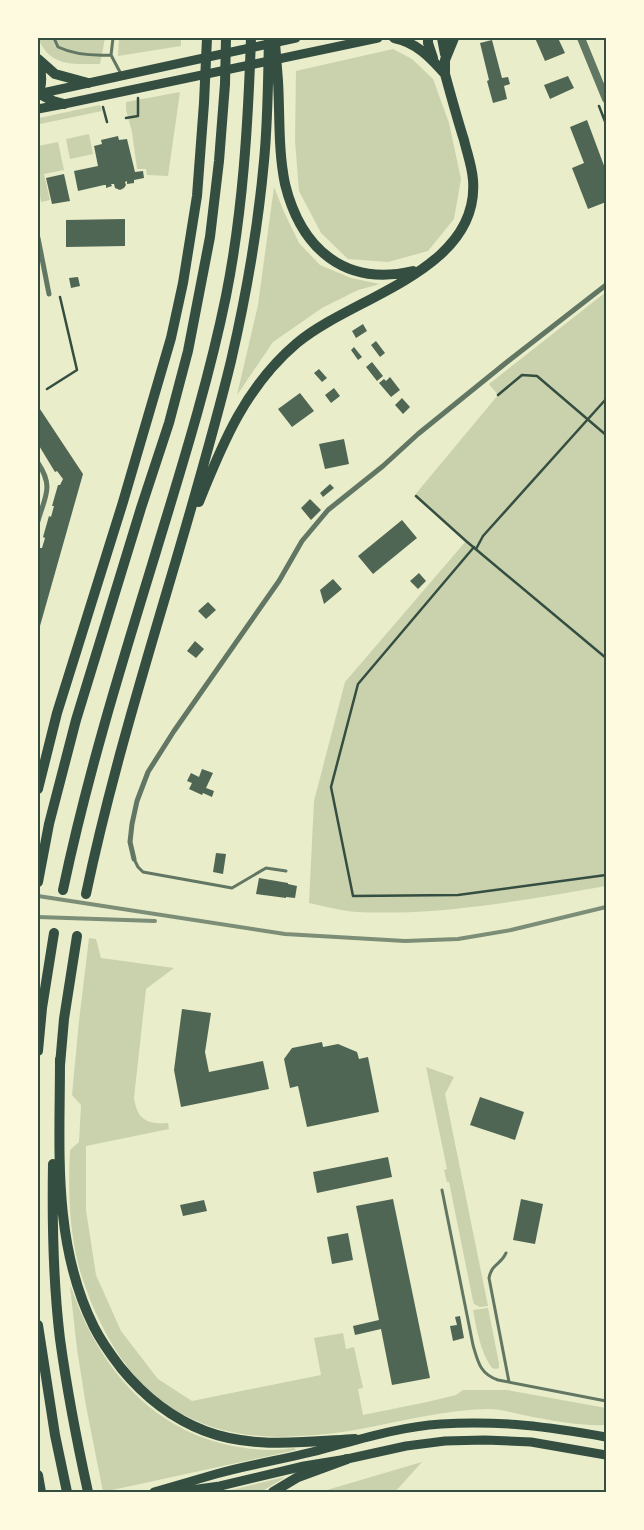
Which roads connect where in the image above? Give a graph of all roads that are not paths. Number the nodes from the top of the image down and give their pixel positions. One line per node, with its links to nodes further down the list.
1 (54, 38): 16 (lane)
2 (113, 38): 16 (lane)
3 (200, 38): 23 (highway)
4 (207, 38): 23 (highway)
5 (226, 38): 36 (highway)
6 (251, 38): 37 (highway)
7 (269, 38): 32 (highway)
8 (274, 38): 27 (highway)
9 (296, 38): 19 (main road)
10 (378, 38): 24 (main road)
11 (394, 38): 18 (highway)
12 (428, 38): 18 (highway)
13 (442, 38): 18 (highway)
14 (454, 38): 18 (highway)
15 (581, 38): 22 (street)
16 (111, 55): 19 (lane)
17 (38, 60): 20 (highway); 21 (highway)
18 (440, 61): 27 (highway)
19 (122, 76): 20 (main road)
20 (88, 83): 21 (main road)
21 (38, 94): 24 (highway)
22 (606, 99)
23 (204, 103): 33 (highway)
24 (64, 104): 25 (main road)
25 (38, 110)
26 (38, 238): 29 (street)
27 (419, 270): 32 (highway)
28 (606, 285): 34 (street)
29 (49, 294)
30 (38, 464): 31 (street)
31 (38, 521)
32 (177, 556): 38 (highway)
33 (38, 789)
34 (134, 859): 35 (lane)
35 (286, 871)
36 (38, 882)
37 (63, 890)
38 (86, 894)
39 (54, 933): 41 (highway)
40 (77, 936): 42 (highway)
41 (38, 1051)
42 (60, 1059): 49 (highway); 55 (highway)
43 (442, 1190): 46 (lane)
44 (506, 1253): 46 (lane)
45 (38, 1325): 54 (highway)
46 (509, 1382): 47 (lane)
47 (606, 1400)
48 (606, 1437): 49 (main road)
49 (355, 1440): 56 (main road)
50 (606, 1455): 51 (main road)
51 (347, 1459): 57 (main road); 58 (highway)
52 (38, 1475): 53 (highway)
53 (41, 1492)
54 (67, 1492)
55 (88, 1492)
56 (154, 1492)
57 (176, 1492)
58 (273, 1492)

